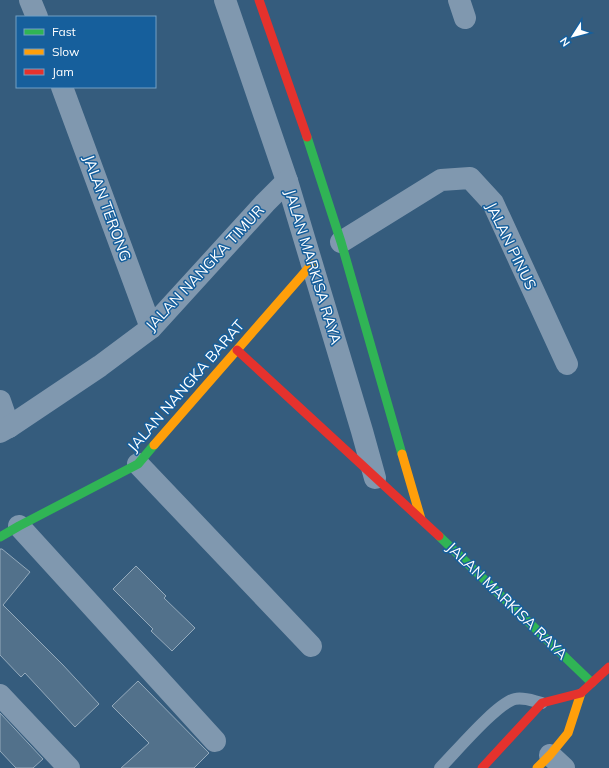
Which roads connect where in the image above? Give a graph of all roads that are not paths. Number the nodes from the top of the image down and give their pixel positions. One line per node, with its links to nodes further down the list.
1 (30, 0): 4 (street)
2 (225, 0): 6 (street, JALAN MARKISA RAYA)
3 (259, 0): 7 (street)
4 (37, 16)
5 (62, 88): 9 (street, JALAN TERONG)
6 (287, 181): 8 (street, JALAN MARKISA RAYA); 9 (street, JALAN NANGKA TIMUR)
7 (341, 242): 11 (street, JALAN PINUS); 16 (street)
8 (312, 264): 10 (street, JALAN NANGKA BARAT); 15 (street, JALAN MARKISA RAYA)
9 (151, 328): 13 (street, JALAN NANGKA TIMUR)
10 (237, 350): 14 (street, JALAN NANGKA BARAT); 15 (street)
11 (567, 364)
12 (0, 401): 13 (street)
13 (5, 430)
14 (138, 464): 17 (street, JALAN NANGKA BARAT); 19 (street)
15 (375, 478): 16 (street, JALAN MARKISA RAYA)
16 (421, 519): 21 (street, JALAN MARKISA RAYA)
17 (19, 526): 18 (street, JALAN NANGKA BARAT); 25 (street)
18 (0, 537)
19 (311, 646)
20 (609, 667): 21 (street)
21 (592, 682): 22 (street)
22 (581, 693): 24 (street); 26 (street)
23 (0, 695): 27 (street)
24 (542, 704): 28 (lane); 29 (street)
25 (215, 740)
26 (550, 764)
27 (69, 768)
28 (440, 768)
29 (482, 768)

